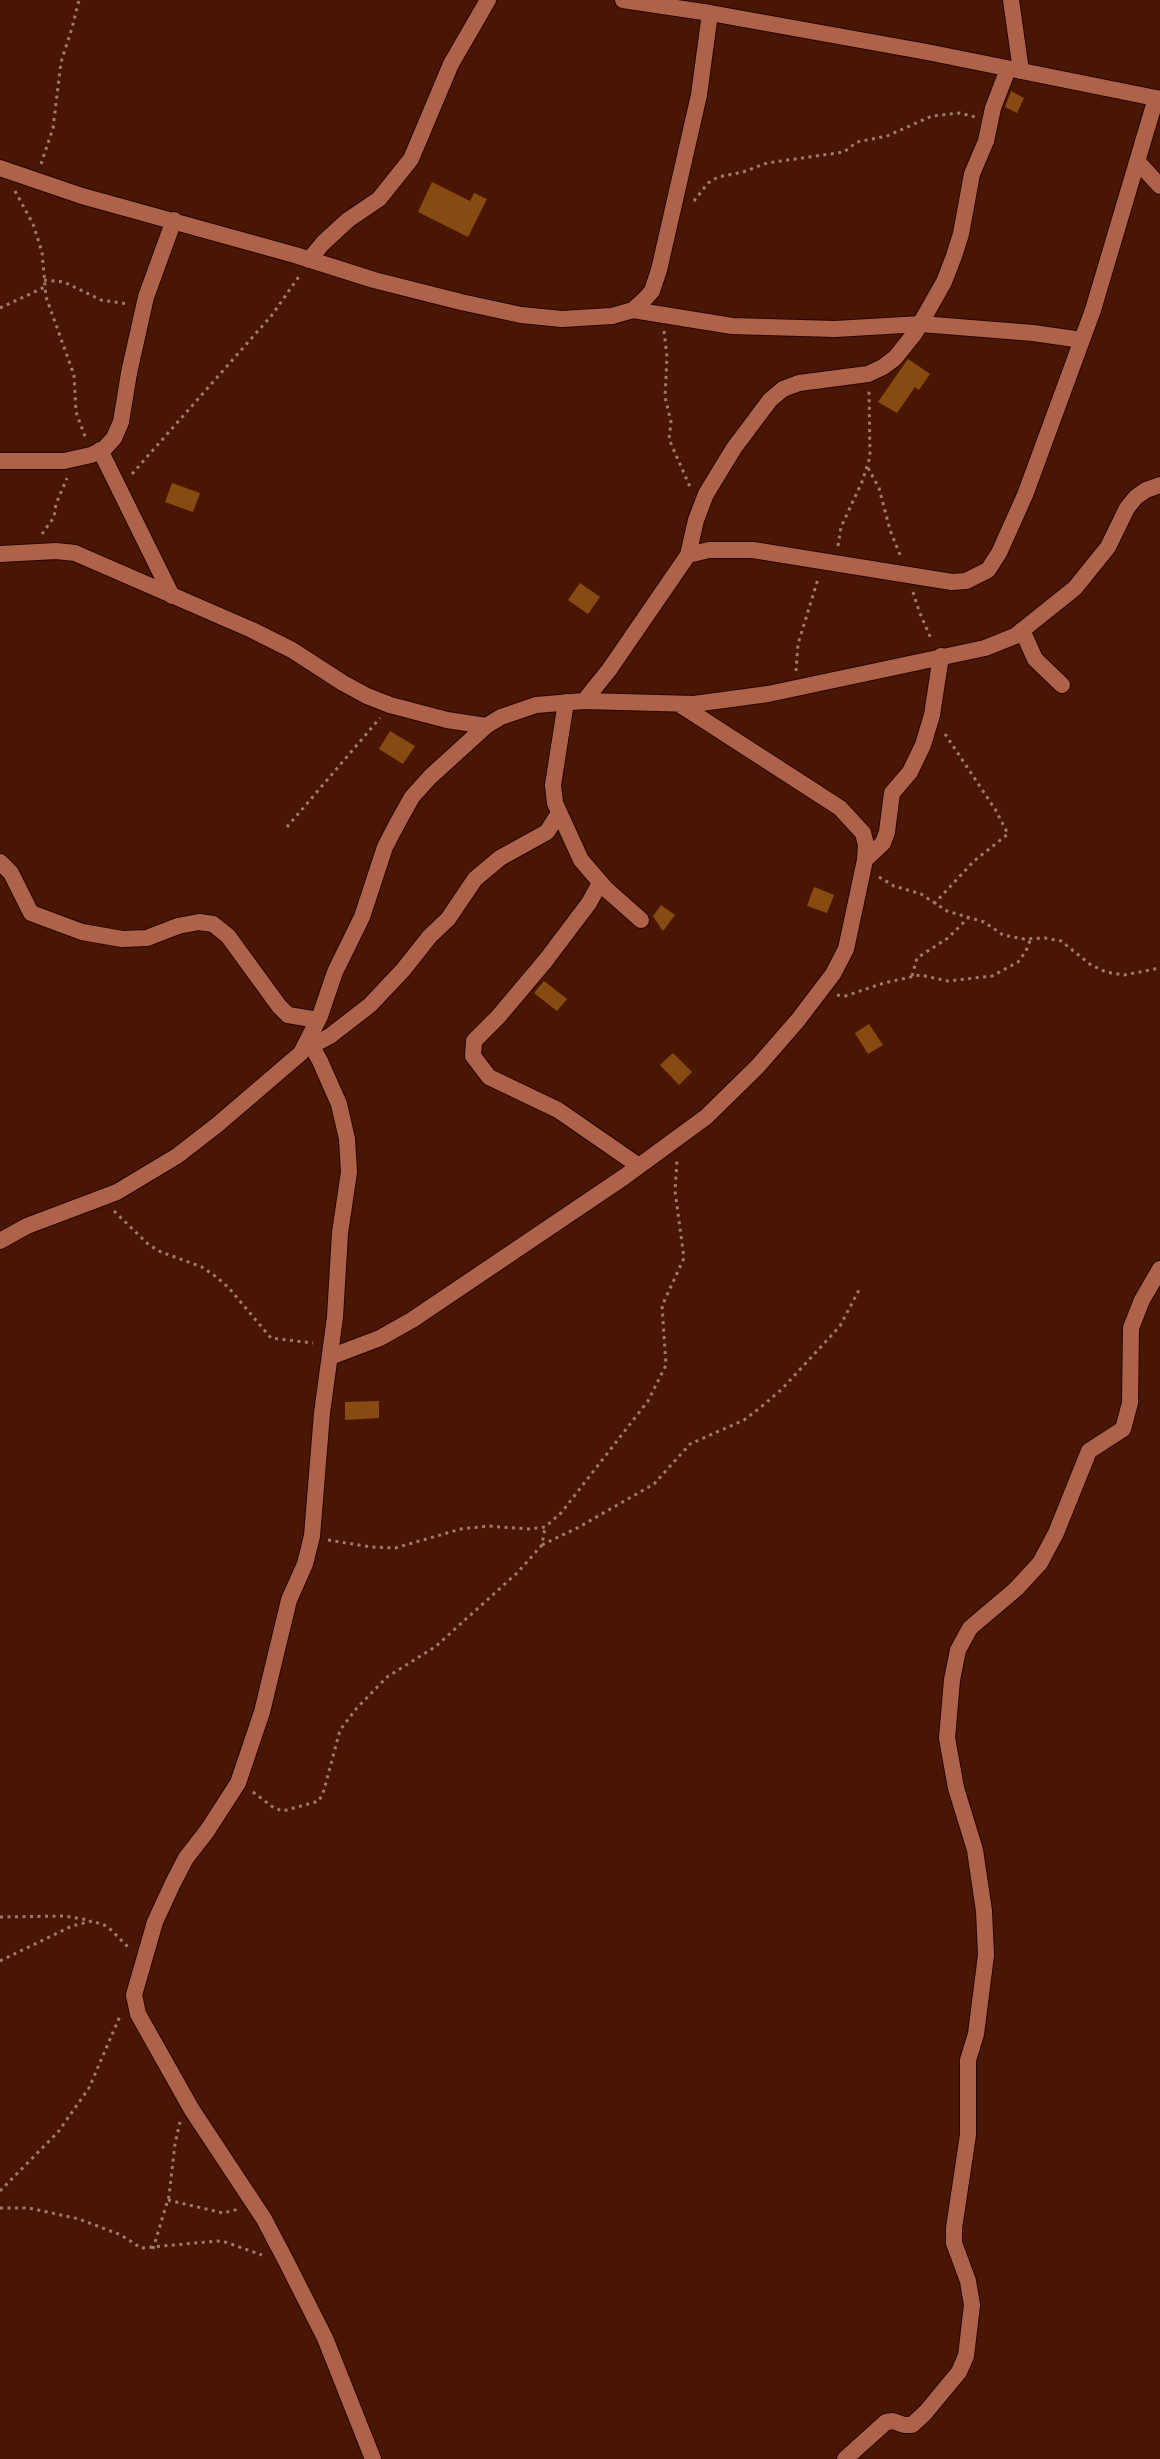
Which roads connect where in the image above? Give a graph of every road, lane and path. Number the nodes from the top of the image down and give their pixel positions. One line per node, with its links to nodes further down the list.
1 (79, 0): 11 (path)
2 (488, 0): 15 (street)
3 (623, 0): 5 (street)
4 (1011, 0): 6 (street)
5 (710, 13): 6 (street); 20 (street)
6 (1015, 70): 7 (street); 8 (street)
7 (1158, 99): 9 (street)
8 (989, 127): 13 (path); 22 (street)
9 (1138, 162): 12 (street); 23 (street)
10 (3, 169): 11 (street); 16 (path)
11 (35, 180): 14 (street)
12 (1160, 186)
13 (690, 207)
14 (174, 220): 15 (street); 18 (street)
15 (309, 260): 20 (street); 30 (path)
16 (44, 280): 17 (path); 18 (path)
17 (45, 287): 19 (path); 25 (path)
18 (144, 306): 25 (street)
19 (0, 308)
20 (633, 310): 21 (street)
21 (663, 314): 22 (street); 31 (path)
22 (921, 324): 23 (street); 24 (street)
23 (1082, 340): 36 (street)
24 (868, 374): 28 (path); 31 (street)
25 (97, 452): 27 (street); 30 (street)
26 (0, 461): 27 (street)
27 (64, 461): 32 (path)
28 (867, 466): 35 (path); 36 (path)
29 (1160, 485): 38 (street)
30 (119, 489): 37 (street)
31 (702, 504): 34 (street)
32 (34, 553): 33 (street); 37 (street)
33 (0, 554)
34 (688, 555): 35 (street); 42 (street)
35 (830, 562): 36 (street); 41 (path)
36 (907, 574): 39 (path)
37 (172, 596): 45 (street)
38 (1022, 630): 39 (street); 40 (street)
39 (937, 657): 41 (street); 46 (street)
40 (1062, 685)
41 (796, 689): 44 (street)
42 (584, 701): 43 (street); 44 (street)
43 (566, 702): 47 (street); 48 (street)
44 (679, 704): 50 (street)
45 (390, 705): 47 (street); 49 (path)
46 (933, 715): 50 (street); 53 (path)
47 (486, 726): 60 (street)
48 (559, 813): 52 (street); 61 (street)
49 (287, 827)
50 (867, 858): 53 (path); 59 (street)
51 (0, 862): 60 (street)
52 (600, 883): 55 (street); 63 (street)
53 (934, 904): 54 (path)
54 (968, 918): 56 (path); 58 (path)
55 (641, 920)
56 (1031, 938): 57 (path); 58 (path)
57 (1160, 968)
58 (912, 976): 59 (path)
59 (823, 988): 62 (street)
60 (318, 1020): 61 (street)
61 (310, 1044): 64 (street); 68 (street)
62 (678, 1137): 63 (street); 69 (path)
63 (639, 1166): 68 (street)
64 (99, 1199): 65 (street); 68 (path)
65 (0, 1241)
66 (1160, 1269): 86 (street)
67 (860, 1288): 71 (path)
68 (331, 1353): 70 (street)
69 (545, 1527): 70 (path); 71 (path)
70 (312, 1536): 72 (street)
71 (542, 1545): 72 (path)
72 (238, 1783): 75 (street)
73 (0, 1917): 74 (path)
74 (92, 1921): 75 (path); 76 (path)
75 (144, 1959): 77 (street)
76 (0, 1961)
77 (134, 1995): 78 (street); 79 (path)
78 (186, 2100): 80 (path); 81 (street)
79 (0, 2191)
80 (168, 2200): 81 (path); 83 (path)
81 (253, 2202): 84 (street)
82 (0, 2208): 83 (path)
83 (153, 2249): 84 (path)
84 (286, 2261): 85 (street)
85 (373, 2459)
86 (845, 2459)

